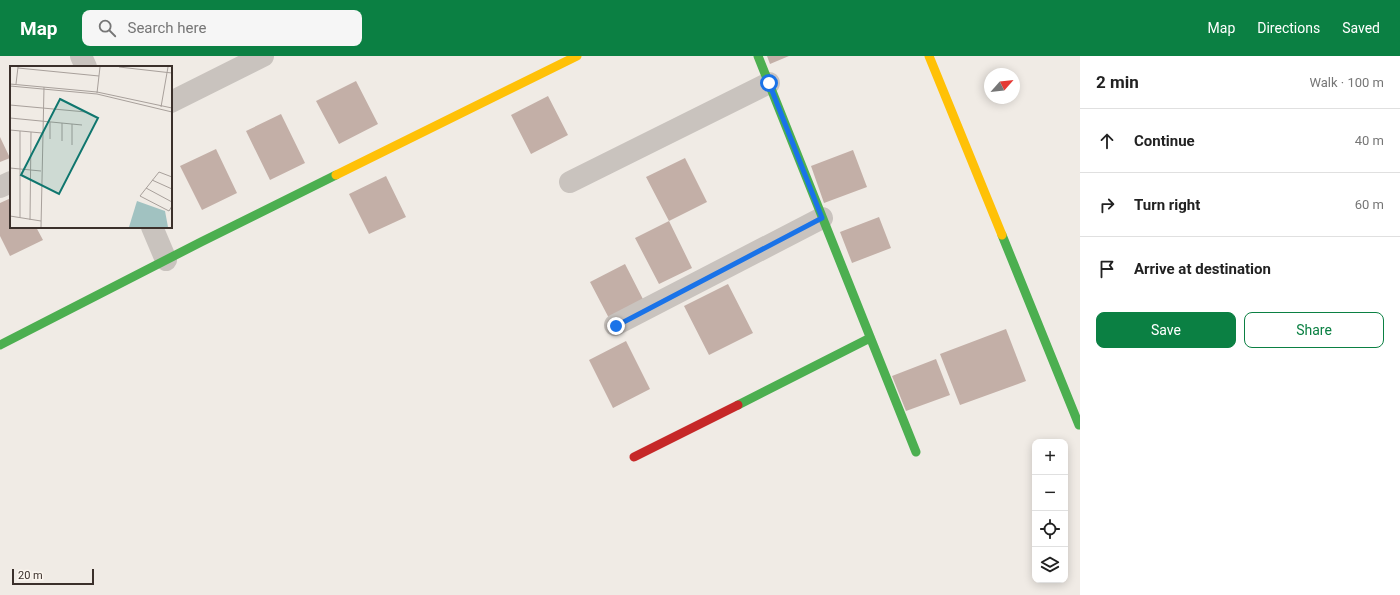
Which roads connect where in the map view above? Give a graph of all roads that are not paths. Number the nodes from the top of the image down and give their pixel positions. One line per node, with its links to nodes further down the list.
1 (81, 56): 6 (street)
2 (263, 56): 8 (street)
3 (577, 56): 14 (street)
4 (758, 56): 7 (street)
5 (929, 56): 18 (street)
6 (86, 66)
7 (769, 83): 10 (street); 12 (street)
8 (172, 102)
9 (10, 182): 11 (street)
10 (570, 182)
11 (0, 187)
12 (822, 218): 15 (street); 16 (street)
13 (152, 228): 14 (street)
14 (166, 260): 17 (street)
15 (616, 326)
16 (870, 338): 19 (street); 20 (street)
17 (0, 345)
18 (1079, 425)
19 (916, 452)
20 (634, 457)

